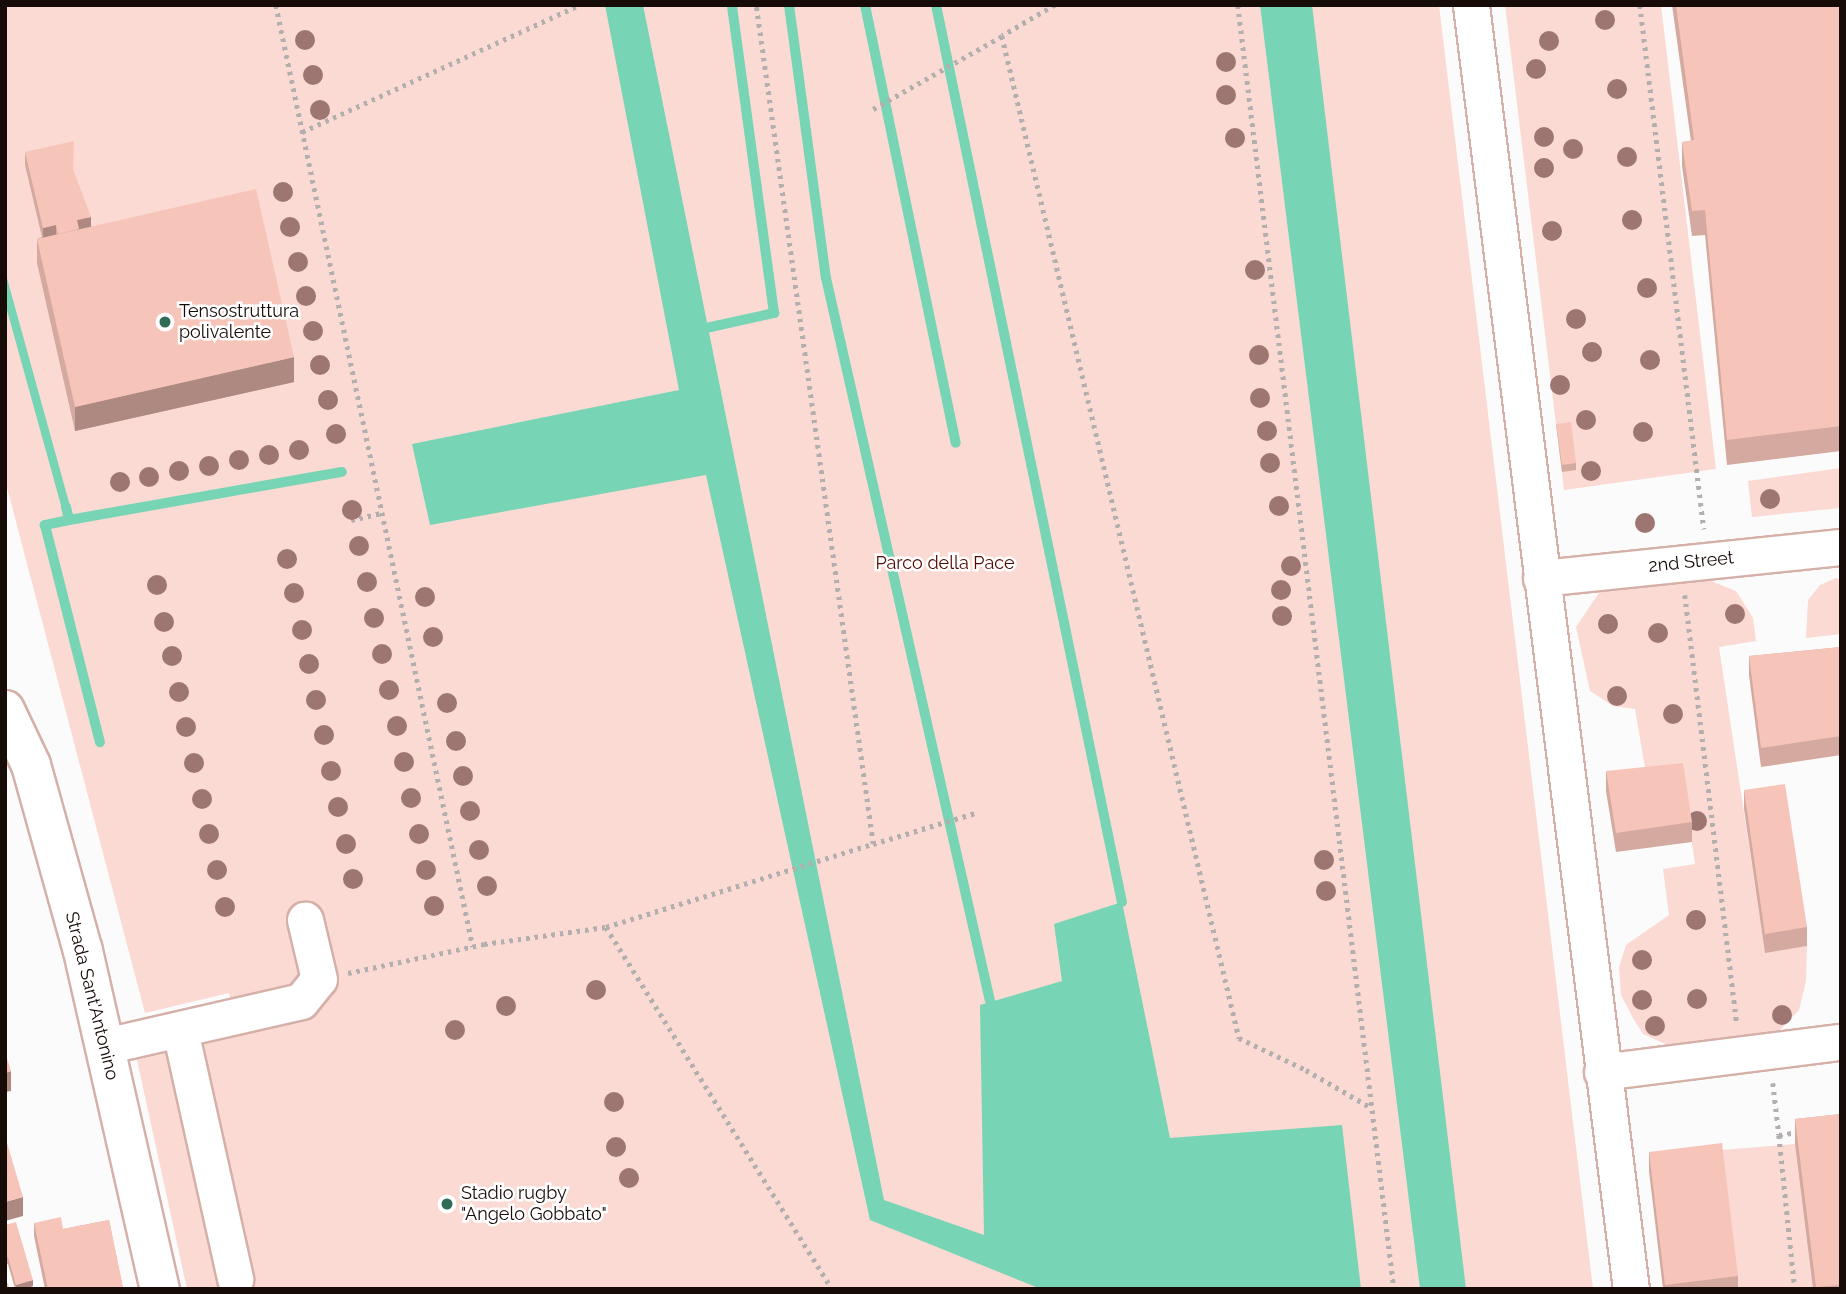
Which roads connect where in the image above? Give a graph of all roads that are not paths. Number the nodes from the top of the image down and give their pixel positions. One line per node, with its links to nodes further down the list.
1 (1471, 5): 3 (lane)
2 (1841, 547): 3 (lane, 2nd Street)
3 (1541, 578): 9 (lane)
4 (5, 710): 8 (main road, Strada Sant'Antonino)
5 (305, 920): 6 (lane)
6 (180, 1030): 8 (lane); 10 (lane)
7 (1841, 1042): 9 (lane)
8 (105, 1046): 11 (main road, Strada Sant'Antonino)
9 (1602, 1072): 12 (lane)
10 (235, 1279)
11 (160, 1289)
12 (1631, 1289)

